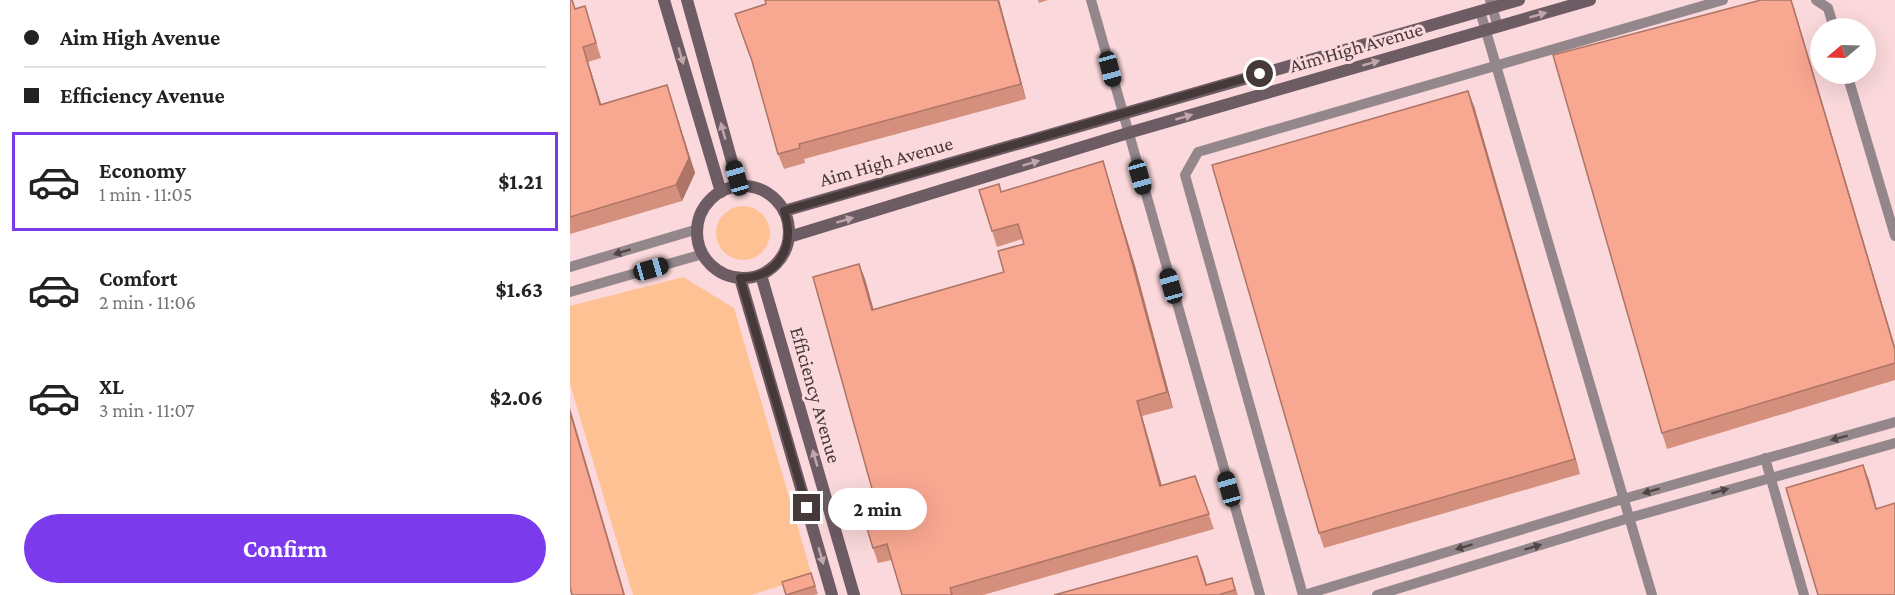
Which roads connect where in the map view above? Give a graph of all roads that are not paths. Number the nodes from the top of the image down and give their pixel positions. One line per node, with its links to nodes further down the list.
1 (664, 0): 16 (street, one-way to 16)
2 (687, 0): 15 (street, one-way to 2)
3 (1091, 0): 13 (street)
4 (1519, 0): 8 (street, Aim High Avenue)
5 (1590, 0): 10 (street, Aim High Avenue, one-way to 5)
6 (1723, 0): 11 (street)
7 (1816, 0): 9 (street)
8 (1488, 6): 10 (street); 13 (street, Aim High Avenue)
9 (1831, 18)
10 (1492, 29): 11 (street); 14 (street, Aim High Avenue, one-way to 10)
11 (1496, 65): 30 (street); 35 (street)
12 (1850, 84): 19 (street)
13 (1122, 113): 14 (street); 17 (street, Aim High Avenue)
14 (1128, 133): 20 (street, Aim High Avenue, one-way to 14); 34 (street)
15 (740, 187): 16 (street); 17 (street)
16 (721, 192): 18 (street)
17 (784, 211): 20 (street)
18 (698, 229): 21 (street); 22 (street, one-way to 22)
19 (1895, 236)
20 (789, 237): 23 (street)
21 (703, 254): 24 (street); 25 (street)
22 (570, 267)
23 (761, 275): 24 (street); 33 (street, Efficiency Avenue, one-way to 23)
24 (740, 278): 32 (street, Efficiency Avenue, one-way to 32)
25 (570, 292)
26 (1895, 422): 28 (street, one-way to 28)
27 (1895, 443): 29 (street)
28 (1766, 458): 29 (street); 30 (street, one-way to 30)
29 (1771, 477): 31 (street, one-way to 29); 38 (street)
30 (1623, 499): 31 (street); 35 (street, one-way to 35)
31 (1629, 518): 36 (street, one-way to 31); 37 (street)
32 (832, 595)
33 (854, 595)
34 (1260, 595)
35 (1304, 595)
36 (1377, 595)
37 (1652, 595)
38 (1804, 595)

